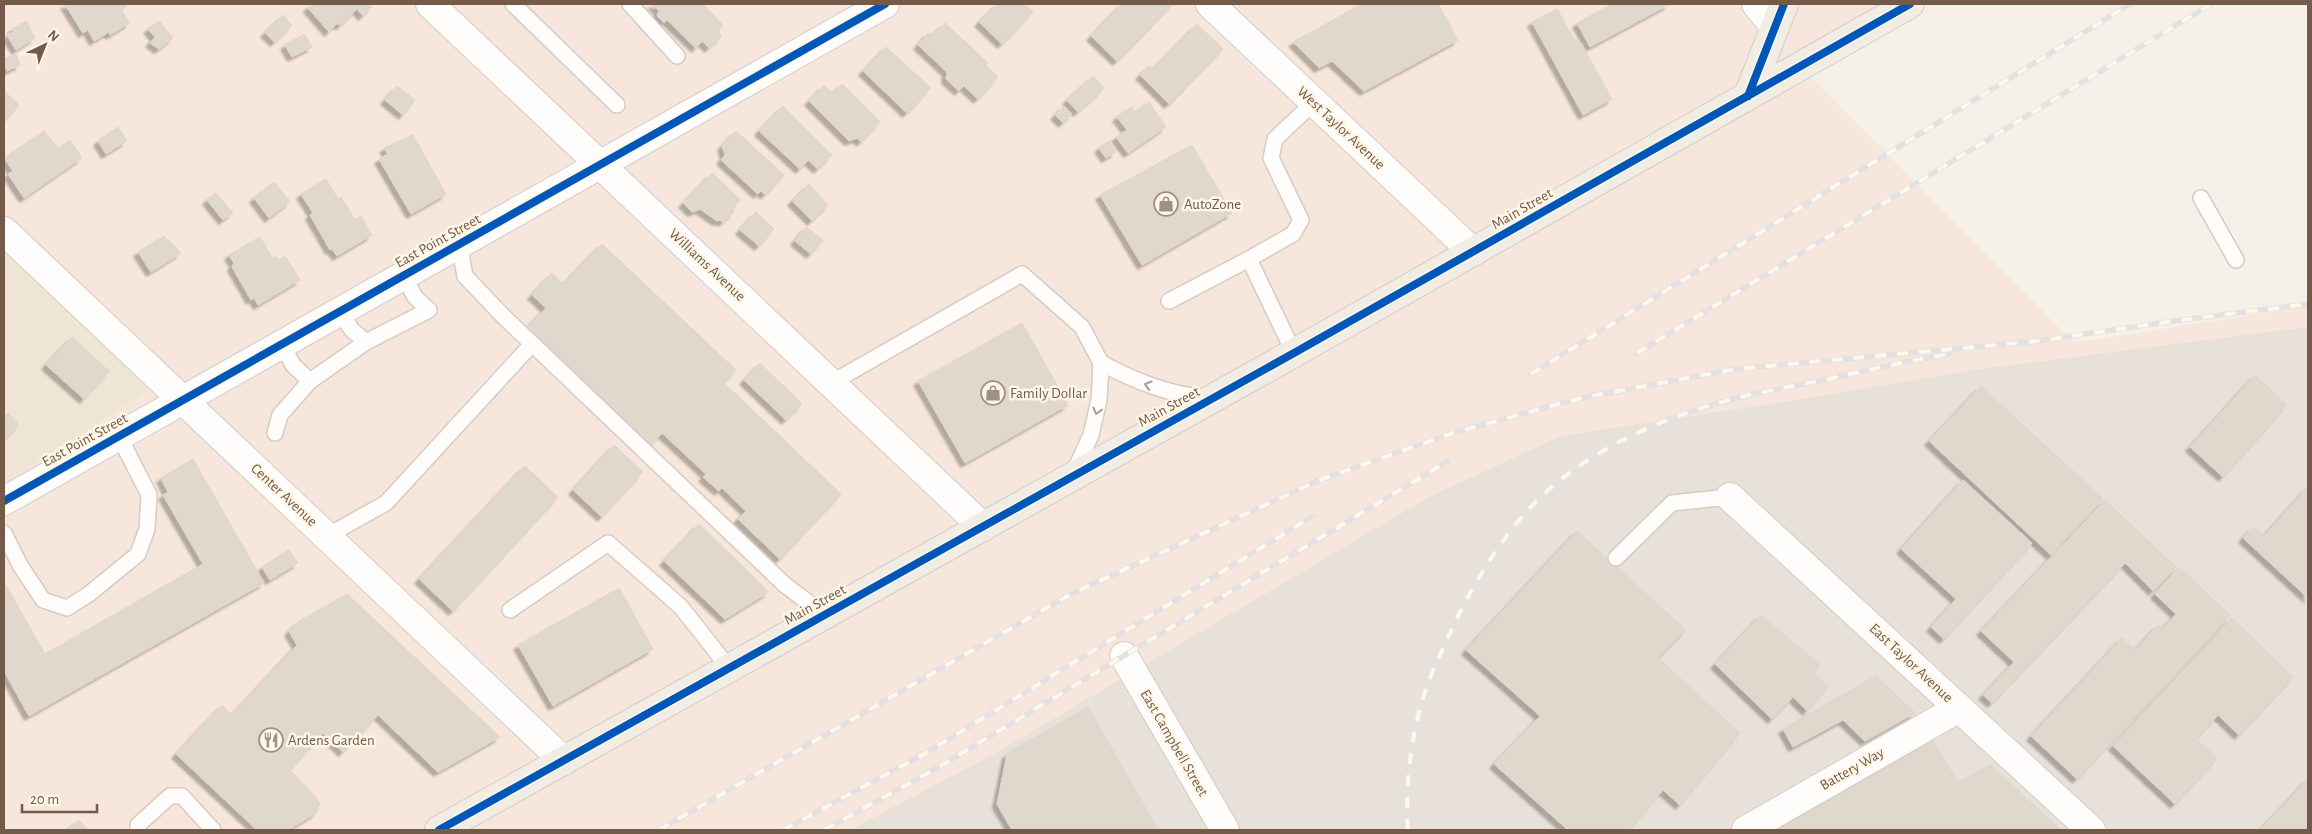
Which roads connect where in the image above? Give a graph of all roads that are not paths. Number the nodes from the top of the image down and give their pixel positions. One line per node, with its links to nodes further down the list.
1 (512, 4): 12 (lane)
2 (630, 4): 9 (lane)
3 (885, 4): 13 (street, East Point Street)
4 (1210, 4): 11 (street, West Taylor Avenue)
5 (1756, 4): 8 (street)
6 (1910, 4): 10 (main road, Main Street)
7 (441, 7): 13 (street, Williams Avenue)
8 (1780, 15): 10 (main road)
9 (678, 56)
10 (1748, 96): 17 (main road, Main Street)
11 (1314, 102): 17 (street, West Taylor Avenue); 18 (lane)
12 (617, 105)
13 (600, 165): 16 (street, East Point Street); 29 (street, Williams Avenue)
14 (2201, 198): 19 (lane)
15 (4, 231): 31 (street, Center Avenue)
16 (459, 244): 20 (street, East Point Street); 25 (lane)
17 (1473, 252): 26 (main road, Main Street)
18 (1249, 259): 21 (lane); 26 (lane)
19 (2236, 260)
20 (404, 276): 22 (street, East Point Street); 23 (lane)
21 (1169, 301)
22 (340, 312): 23 (lane); 24 (street, East Point Street)
23 (366, 342): 28 (lane)
24 (282, 344): 28 (lane); 31 (street, East Point Street)
25 (532, 344): 39 (lane); 42 (lane)
26 (1294, 353): 30 (main road, Main Street)
27 (1101, 362): 29 (lane); 30 (lane, one-way to 27); 34 (lane, one-way to 34)
28 (310, 381): 32 (lane)
29 (831, 384): 37 (street, Williams Avenue)
30 (1213, 398): 34 (main road, Main Street)
31 (184, 400): 33 (street, East Point Street); 39 (street, Center Avenue)
32 (275, 434)
33 (120, 436): 36 (street, East Point Street); 38 (lane)
34 (1070, 478): 37 (main road, Main Street)
35 (1730, 497): 40 (lane); 45 (street, East Taylor Avenue)
36 (4, 502)
37 (983, 527): 42 (main road, Main Street)
38 (4, 533)
39 (327, 536): 46 (street, Center Avenue)
40 (1616, 558)
41 (510, 610): 44 (lane)
42 (825, 615): 44 (main road, Main Street)
43 (1124, 656): 50 (street, East Campbell Street)
44 (729, 668): 46 (main road, Main Street)
45 (1959, 708): 51 (street, Battery Way); 52 (street, East Taylor Avenue)
46 (564, 761): 49 (main road, Main Street)
47 (138, 830): 48 (lane)
48 (213, 830)
49 (439, 830)
50 (1225, 830)
51 (1746, 830)
52 (2092, 830)

